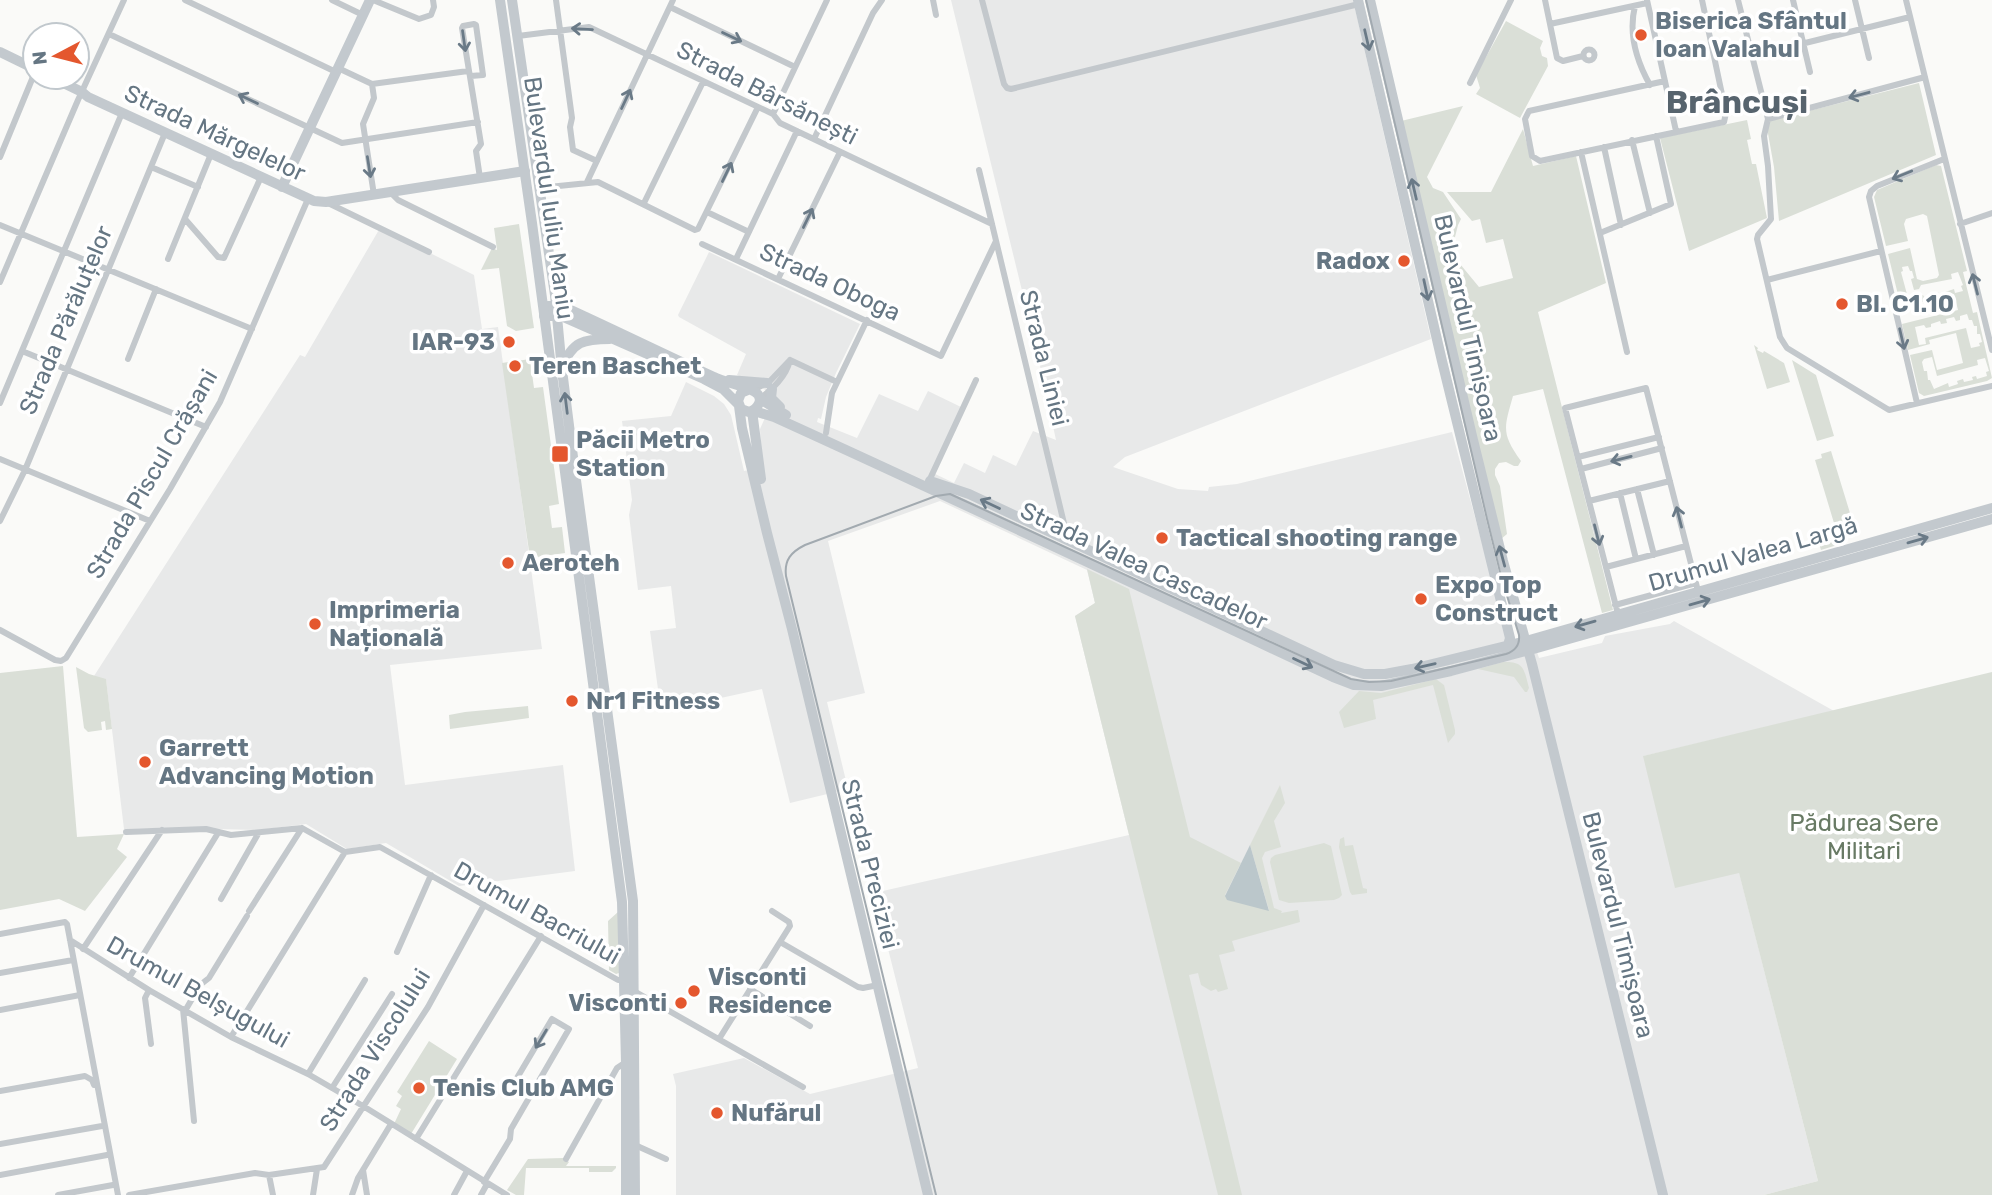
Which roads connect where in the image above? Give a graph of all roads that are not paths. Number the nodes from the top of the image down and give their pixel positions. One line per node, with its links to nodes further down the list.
1 (185, 0): 43 (street)
2 (332, 0): 27 (street)
3 (372, 0): 4 (street); 27 (main road)
4 (433, 0)
5 (500, 0): 76 (main road, Bulevardul Iuliu Maniu)
6 (512, 0): 34 (main road, Bulevardul Iuliu Maniu)
7 (556, 0): 31 (street)
8 (673, 0): 26 (street)
9 (827, 0): 42 (street)
10 (890, 0): 22 (street)
11 (933, 0): 28 (street)
12 (982, 0): 24 (street)
13 (1370, 0): 99 (main road, Bulevardul Timișoara, one-way to 13)
14 (1511, 0): 49 (street)
15 (1545, 0): 30 (street)
16 (1703, 0): 61 (street)
17 (1738, 0): 57 (street)
18 (1793, 0): 35 (street)
19 (1855, 0): 32 (street)
20 (1906, 0): 29 (street)
21 (122, 1): 33 (street)
22 (882, 1): 65 (street)
23 (1647, 1): 25 (street); 47 (street)
24 (1358, 2): 101 (main road, Bulevardul Timișoara, one-way to 101)
25 (1635, 5): 30 (street); 51 (street)
26 (670, 8): 38 (street); 42 (street, one-way to 42)
27 (363, 15): 43 (main road)
28 (936, 15)
29 (1910, 18): 32 (street); 46 (street)
30 (1550, 24): 39 (street)
31 (560, 30): 34 (street, Strada Bârsănești); 38 (street, Strada Bârsănești, one-way to 31); 73 (street)
32 (1862, 30): 35 (street); 40 (street)
33 (109, 34): 53 (street); 59 (street, one-way to 33)
34 (517, 36): 82 (main road, Bulevardul Iuliu Maniu)
35 (1803, 43): 36 (street); 44 (street)
36 (1789, 47)
37 (0, 52): 41 (main road)
38 (647, 55): 48 (street, Strada Bârsănești); 73 (street, one-way to 38)
39 (1583, 56)
40 (1869, 58)
41 (21, 63)
42 (795, 66): 56 (street)
43 (337, 70): 50 (street); 59 (main road)
44 (1810, 72)
45 (470, 74): 45 (street, one-way to 45); 50 (street); 58 (street)
46 (1925, 77): 57 (street, one-way to 57); 72 (street)
47 (1665, 81): 51 (street); 61 (street)
48 (703, 82): 54 (street, Strada Bârsănești); 87 (street)
49 (1469, 83)
50 (372, 84): 64 (street)
51 (1650, 85): 69 (street)
52 (27, 91): 71 (street)
53 (82, 92): 55 (main road, Strada Mărgelelor); 97 (street)
54 (758, 107): 56 (street, Strada Bârsănești); 88 (street, one-way to 54)
55 (122, 113): 62 (main road, Strada Mărgelelor); 104 (street)
56 (773, 114): 60 (street, Strada Bârsănești)
57 (1768, 119): 111 (street)
58 (478, 122): 64 (street); 78 (street)
59 (310, 128): 64 (street); 81 (main road)
60 (797, 131): 65 (street, Strada Bârsănești); 96 (street)
61 (1676, 131): 63 (street)
62 (165, 133): 70 (main road, Strada Mărgelelor); 74 (street, Strada Părăluțelor)
63 (1656, 136): 66 (street); 89 (street)
64 (365, 139): 84 (street, one-way to 84)
65 (814, 139): 68 (street, Strada Bârsănești)
66 (1632, 140): 67 (street); 89 (street)
67 (1604, 147): 69 (street); 95 (street)
68 (840, 152): 92 (street, Strada Bârsănești); 110 (street, one-way to 68)
69 (1581, 152): 98 (street)
70 (211, 154): 77 (main road, Strada Mărgelelor); 80 (street)
71 (0, 157)
72 (1944, 159): 93 (street); 105 (street, one-way to 105)
73 (597, 161): 79 (street)
74 (151, 167): 80 (street); 109 (street, Strada Părăluțelor)
75 (979, 170): 92 (street, Strada Liniei)
76 (525, 171): 78 (main road, Strada Mărgelelor); 115 (main road, Bulevardul Iuliu Maniu)
77 (261, 177): 81 (main road, Strada Mărgelelor); 91 (street)
78 (480, 178): 83 (main road, Strada Mărgelelor)
79 (587, 182): 82 (street); 87 (street)
80 (198, 187): 91 (street)
81 (282, 187): 85 (main road, Strada Mărgelelor)
82 (539, 188): 114 (main road, Bulevardul Iuliu Maniu)
83 (391, 192): 84 (main road, Strada Mărgelelor); 103 (street)
84 (374, 195): 86 (main road, Strada Mărgelelor)
85 (309, 199): 86 (main road, Strada Mărgelelor); 117 (street, Strada Piscul Crășani)
86 (326, 202): 106 (street, Strada Mărgelelor)
87 (643, 203): 88 (street)
88 (707, 212): 96 (street)
89 (1650, 214): 95 (street)
90 (1992, 214): 93 (street)
91 (185, 219): 107 (street)
92 (992, 224): 100 (street, Strada Liniei)
93 (1961, 224): 119 (street, one-way to 93)
94 (0, 225): 97 (street)
95 (1621, 225): 98 (street)
96 (749, 232): 108 (street)
97 (20, 233): 104 (street); 112 (street)
98 (1600, 233): 121 (street)
99 (1426, 240): 101 (main road); 171 (main road, Bulevardul Timișoara, one-way to 99)
100 (996, 241): 116 (street, Strada Oboga); 156 (street, Strada Liniei)
101 (1415, 243): 169 (main road, Bulevardul Timișoara, one-way to 169)
102 (702, 244): 108 (street, Strada Oboga)
103 (493, 247)
104 (64, 251): 109 (street); 120 (street)
105 (1881, 251): 111 (street); 132 (street, one-way to 132)
106 (429, 252)
107 (168, 259)
108 (736, 259): 110 (street, Strada Oboga)
109 (108, 270): 113 (street); 123 (street, Strada Părăluțelor)
110 (778, 279): 116 (street, Strada Oboga)
111 (1767, 281): 132 (street)
112 (0, 282)
113 (156, 289): 117 (street); 122 (street)
114 (556, 310): 115 (main road, Strada Valea Cascadelor); 118 (main road, Strada Valea Cascadelor); 124 (main road, Bulevardul Iuliu Maniu); 125 (main road, Strada Valea Cascadelor)
115 (544, 311): 194 (main road, Bulevardul Iuliu Maniu)
116 (867, 320): 127 (street)
117 (252, 329): 137 (street, Strada Piscul Crășani)
118 (614, 339): 124 (main road); 133 (main road, Strada Valea Cascadelor)
119 (1992, 350)
120 (22, 351): 123 (street); 131 (street)
121 (1627, 352)
122 (128, 359)
123 (67, 369): 137 (street); 145 (street, Strada Părăluțelor)
124 (562, 369): 194 (main road, Bulevardul Iuliu Maniu, one-way to 124)
125 (718, 379): 128 (main road); 130 (main road, Strada Valea Cascadelor)
126 (976, 380): 146 (street)
127 (837, 382): 128 (street); 138 (street)
128 (769, 386): 130 (street); 130 (street); 136 (main road)
129 (1992, 386): 132 (street)
130 (753, 393): 133 (main road); 134 (main road); 136 (main road, Strada Valea Cascadelor)
131 (0, 403)
132 (1917, 403)
133 (739, 405): 134 (main road); 151 (main road, Strada Preciziei)
134 (753, 411): 135 (main road, Strada Valea Cascadelor); 140 (main road, Strada Preciziei)
135 (770, 415): 140 (main road); 160 (main road, Strada Valea Cascadelor)
136 (794, 418): 138 (main road, Strada Valea Cascadelor)
137 (205, 427): 155 (street, Strada Piscul Crășani)
138 (826, 433): 146 (main road, Strada Valea Cascadelor)
139 (1658, 437): 141 (street); 142 (street); 142 (street)
140 (755, 441): 151 (main road, Strada Preciziei)
141 (1661, 448): 144 (street, one-way to 144); 147 (street)
142 (1578, 457): 144 (street)
143 (0, 459): 145 (street)
144 (1581, 469): 150 (street)
145 (25, 470): 154 (street, Strada Părăluțelor); 155 (street)
146 (929, 481): 156 (main road, Strada Valea Cascadelor, one-way to 146)
147 (1670, 481): 148 (street); 157 (street, one-way to 147)
148 (1637, 489): 149 (street); 159 (street)
149 (1620, 494): 150 (street); 161 (street)
150 (1589, 501): 162 (street, one-way to 162)
151 (763, 507): 195 (main road, Strada Preciziei)
152 (1992, 508): 158 (main road, Drumul Valea Largă)
153 (1992, 519): 158 (main road, Drumul Valea Largă, one-way to 153)
154 (0, 521)
155 (150, 521): 167 (street, Strada Piscul Crășani)
156 (1069, 541): 160 (street, Strada Liniei); 164 (main road, Strada Valea Cascadelor)
157 (1686, 546): 159 (street); 163 (street)
158 (1851, 553): 163 (main road, Drumul Valea Largă); 171 (main road, Drumul Valea Largă, one-way to 158)
159 (1654, 555): 161 (street)
160 (1072, 556): 166 (main road, Strada Valea Cascadelor)
161 (1636, 559): 162 (street)
162 (1606, 567): 165 (street)
163 (1697, 587): 165 (main road, Drumul Valea Largă)
164 (1213, 608): 166 (main road); 168 (main road, Strada Valea Cascadelor)
165 (1617, 610): 171 (main road, Drumul Valea Largă, one-way to 171)
166 (1209, 619): 170 (main road, Strada Valea Cascadelor)
167 (0, 630)
168 (1271, 635): 170 (main road); 172 (main road, Strada Valea Cascadelor)
169 (1510, 643): 171 (main road, Strada Valea Cascadelor); 172 (main road, Strada Valea Cascadelor, one-way to 172)
170 (1266, 646): 173 (main road, Strada Valea Cascadelor, one-way to 173)
171 (1525, 648): 173 (main road, Strada Valea Cascadelor); 244 (main road, Bulevardul Timișoara)
172 (1390, 673): 173 (main road)
173 (1392, 685)
174 (302, 828): 178 (street); 179 (street); 201 (street)
175 (162, 830): 176 (street); 177 (street); 188 (street)
176 (126, 832)
177 (218, 833): 178 (street); 192 (street)
178 (258, 834): 181 (street)
179 (345, 852): 180 (street, Drumul Bacriului); 203 (street)
180 (431, 875): 182 (street, Drumul Bacriului); 189 (street, Drumul Bacriului)
181 (221, 899)
182 (484, 905): 185 (street, Drumul Bacriului); 212 (street, Strada Viscolului)
183 (772, 911): 187 (street)
184 (0, 934): 186 (street, Drumul Belșugului)
185 (541, 936): 194 (street, Drumul Bacriului); 216 (street)
186 (70, 940): 188 (street, Drumul Belșugului); 190 (street)
187 (780, 942): 195 (street); 196 (street)
188 (83, 949): 192 (street, Drumul Belșugului)
189 (397, 953)
190 (74, 961): 191 (street); 199 (street)
191 (0, 974)
192 (129, 978): 197 (street, Drumul Belșugului)
193 (365, 980): 207 (street, Drumul Belșugului)
194 (631, 984): 204 (street, Drumul Bacriului); 206 (main road, Bulevardul Iuliu Maniu)
195 (878, 985): 243 (main road, Strada Preciziei)
196 (750, 989): 202 (street); 204 (street)
197 (149, 990): 201 (street, Drumul Belșugului); 205 (street)
198 (392, 994): 209 (street)
199 (80, 995): 200 (street); 232 (street)
200 (0, 1010)
201 (184, 1010): 203 (street, Drumul Belșugului); 213 (street)
202 (810, 1026)
203 (231, 1037): 207 (street, Drumul Belșugului)
204 (719, 1039): 208 (street, Drumul Bacriului)
205 (151, 1044)
206 (630, 1062): 218 (main road, Bulevardul Iuliu Maniu); 220 (street); 241 (main road, Bulevardul Iuliu Maniu)
207 (308, 1074): 209 (street, Drumul Belșugului)
208 (803, 1087)
209 (332, 1088): 212 (street, Drumul Belșugului)
210 (0, 1091): 215 (street)
211 (532, 1094): 211 (street, one-way to 211); 227 (street)
212 (363, 1106): 214 (street, Drumul Belșugului); 222 (street, Strada Viscolului)
213 (194, 1121)
214 (391, 1124): 216 (street, Drumul Belșugului); 223 (street)
215 (102, 1126): 217 (street); 219 (street)
216 (416, 1139): 224 (street, Drumul Belșugului)
217 (0, 1144)
218 (635, 1145): 221 (street); 242 (main road, Bulevardul Iuliu Maniu)
219 (107, 1155): 225 (street); 228 (street)
220 (566, 1159)
221 (666, 1159)
222 (317, 1169): 226 (street); 236 (street)
223 (363, 1170): 237 (street); 238 (street)
224 (467, 1171): 227 (street, Drumul Belșugului); 239 (street)
225 (0, 1175)
226 (269, 1175): 229 (street); 235 (street)
227 (486, 1183): 230 (street, Drumul Belșugului); 240 (street)
228 (113, 1185): 231 (street); 232 (street)
229 (177, 1186): 233 (street); 234 (street)
230 (504, 1194)
231 (58, 1195)
232 (118, 1195)
233 (129, 1195)
234 (178, 1195)
235 (272, 1195)
236 (313, 1195)
237 (352, 1195)
238 (368, 1195)
239 (454, 1195)
240 (481, 1195)
241 (626, 1195)
242 (635, 1195)
243 (928, 1195)
244 (1662, 1195)

